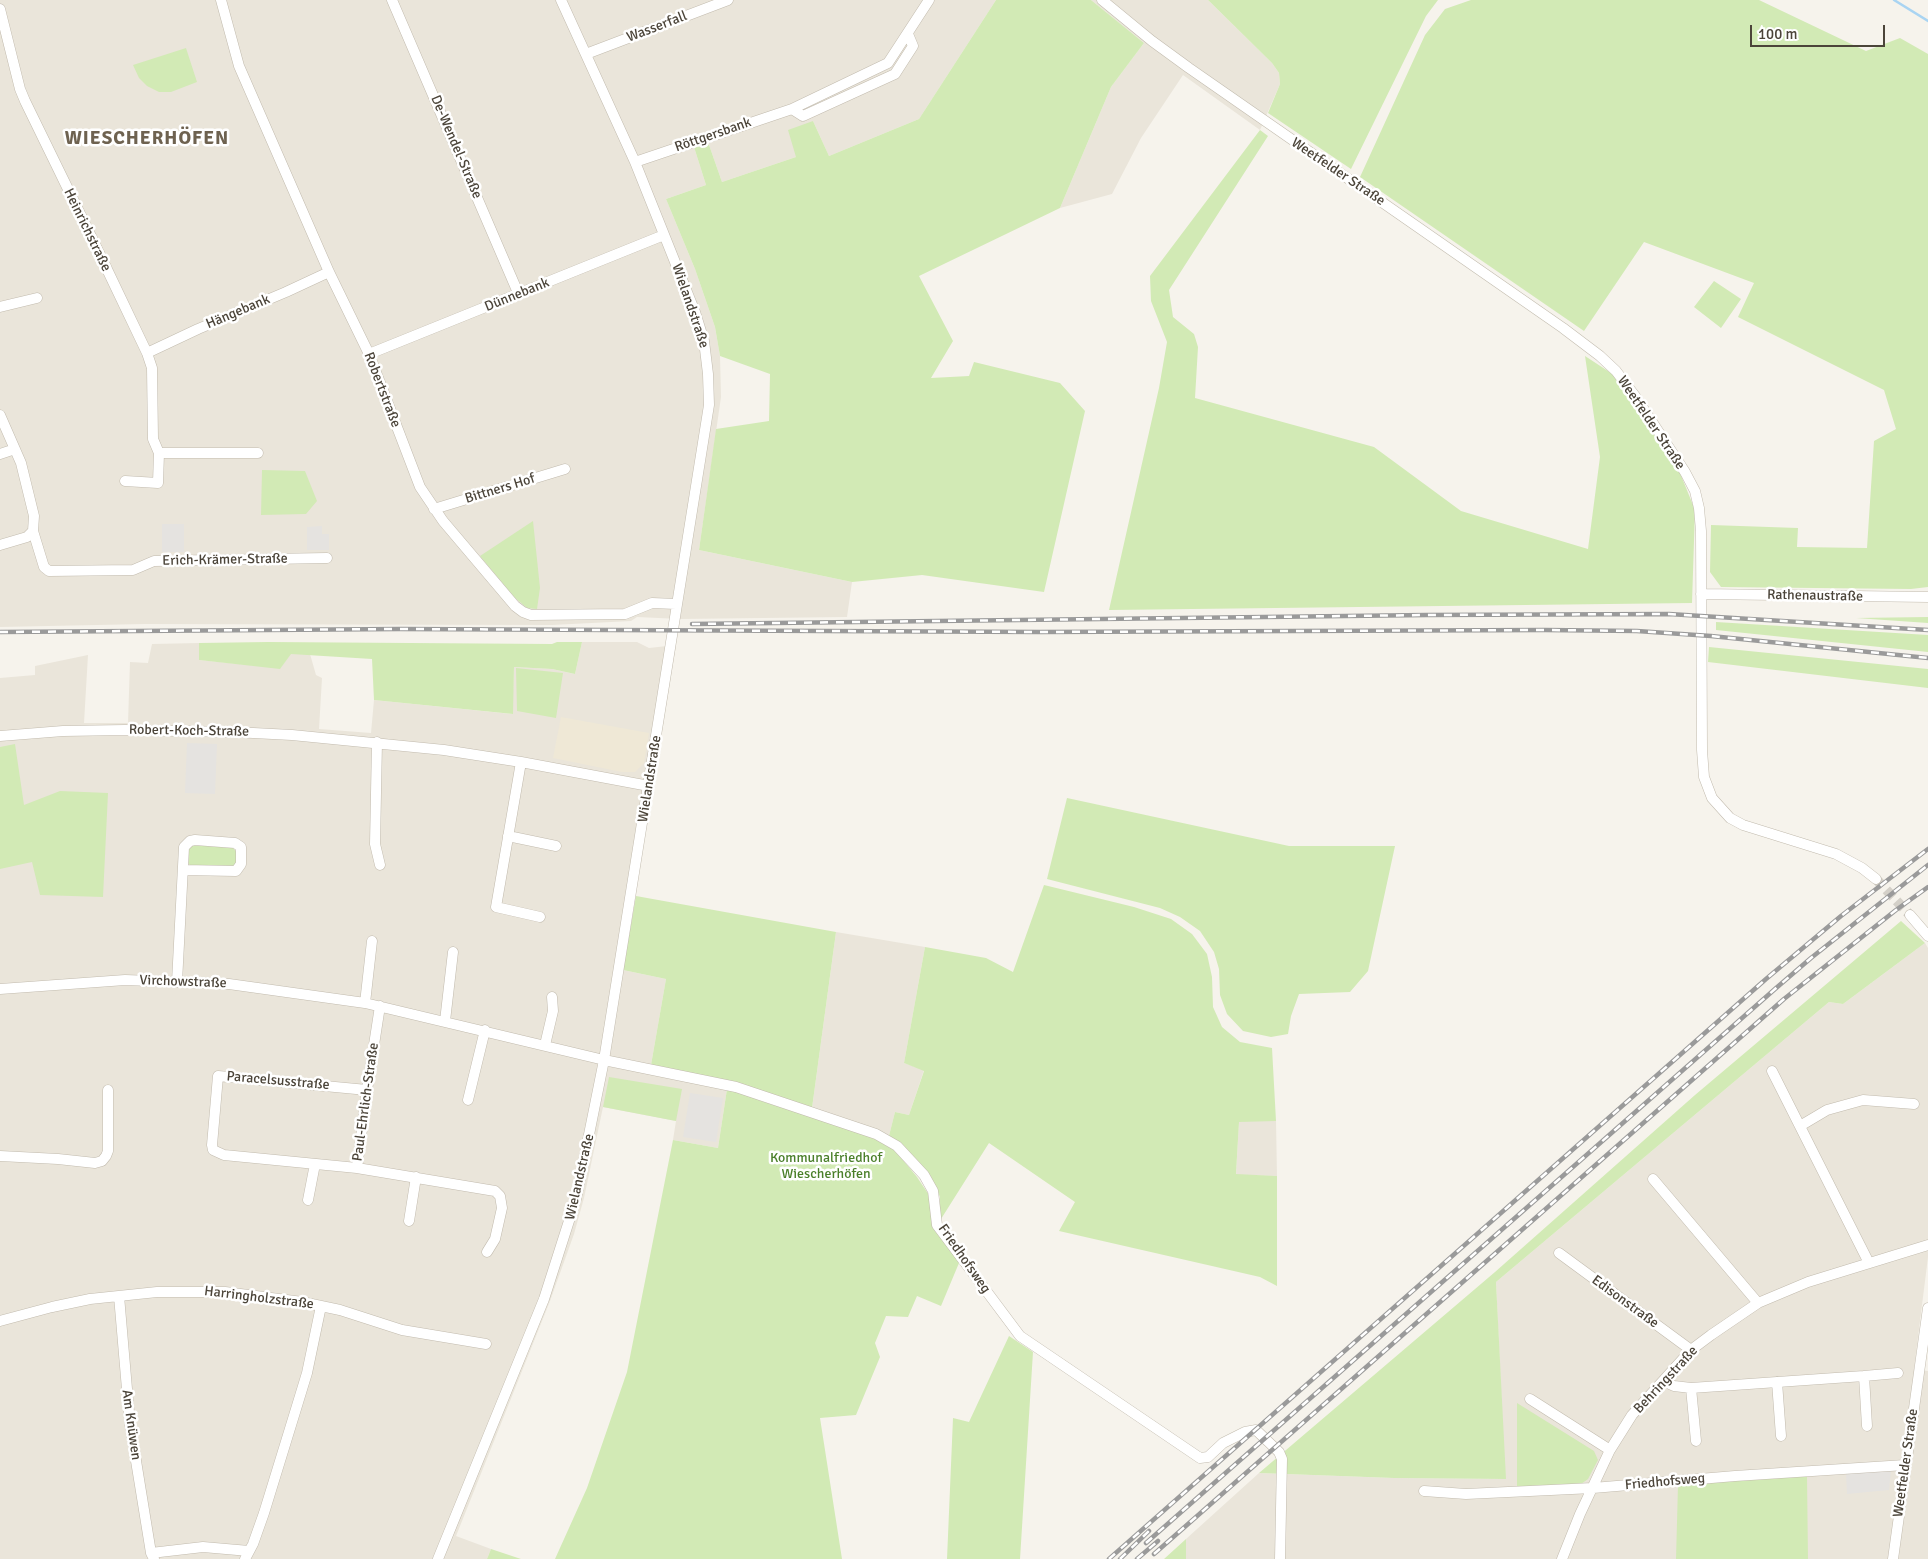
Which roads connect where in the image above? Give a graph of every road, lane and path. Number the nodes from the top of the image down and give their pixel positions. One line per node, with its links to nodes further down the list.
1 (221, 0): 17 (street, Robertstraße)
2 (392, 0): 18 (street, De-Wendel-Straße)
3 (561, 0): 9 (street, Wielandstraße)
4 (728, 0): 9 (street, Wasserfall)
5 (929, 0): 8 (street, Röttgersbank)
6 (1102, 0): 34 (street, Weetfelder Straße)
7 (0, 9): 21 (street, Heinrichstraße)
8 (908, 34): 10 (street, Röttgersbank); 12 (street, Röttgersbank)
9 (586, 54): 15 (street, Wielandstraße)
10 (860, 77): 11 (street, Röttgersbank); 12 (street)
11 (842, 86): 13 (street); 14 (street, Röttgersbank)
12 (865, 88): 13 (street, Röttgersbank)
13 (847, 97): 14 (street, Röttgersbank)
14 (792, 109): 15 (street, Röttgersbank)
15 (635, 162): 16 (street, Wielandstraße)
16 (664, 235): 18 (street, Dünnebank); 36 (street, Wielandstraße)
17 (329, 272): 21 (street, Hängebank); 22 (street, Robertstraße)
18 (519, 295): 22 (street, Dünnebank)
19 (37, 298): 20 (street)
20 (0, 307)
21 (147, 353): 25 (street, Heinrichstraße)
22 (369, 354): 30 (street, Robertstraße)
23 (0, 415): 24 (street)
24 (15, 449): 27 (street); 31 (street)
25 (159, 453): 26 (street); 29 (street, Heinrichstraße)
26 (258, 453)
27 (0, 454)
28 (565, 469): 30 (street, Bittners Hof)
29 (124, 481)
30 (434, 509): 36 (street, Robertstraße)
31 (33, 531): 32 (street); 33 (street, Erich-Krämer-Straße)
32 (0, 545)
33 (327, 558)
34 (1701, 594): 35 (street, Rathenaustraße); 45 (street, Weetfelder Straße)
35 (1928, 597)
36 (676, 604): 40 (street, Wielandstraße)
37 (0, 736): 38 (street, Robert-Koch-Straße)
38 (377, 742): 39 (street, Robert-Koch-Straße); 43 (street)
39 (521, 762): 40 (street, Robert-Koch-Straße); 41 (street)
40 (649, 786): 59 (street, Wielandstraße)
41 (508, 836): 42 (street); 47 (street)
42 (556, 846)
43 (380, 865)
44 (183, 870): 44 (street); 51 (street)
45 (1876, 879)
46 (1910, 915): 48 (street)
47 (540, 917)
48 (1928, 936)
49 (372, 941): 54 (street)
50 (453, 952): 56 (street)
51 (177, 982): 52 (street, Virchowstraße); 54 (street, Virchowstraße)
52 (0, 989)
53 (552, 997): 58 (street)
54 (365, 1003): 55 (street, Virchowstraße)
55 (380, 1006): 56 (street, Virchowstraße); 62 (street, Paul-Ehrlich-Straße)
56 (445, 1021): 57 (street, Virchowstraße)
57 (485, 1030): 58 (street, Virchowstraße); 63 (street)
58 (545, 1045): 59 (street, Virchowstraße)
59 (604, 1060): 100 (street, Wielandstraße); 101 (street, Friedhofsweg)
60 (1772, 1071): 65 (street)
61 (108, 1090): 66 (street)
62 (367, 1090): 67 (street, Paracelsusstraße); 68 (street, Paul-Ehrlich-Straße)
63 (468, 1100)
64 (1914, 1104): 65 (street)
65 (1800, 1126): 76 (street)
66 (0, 1156)
67 (315, 1164): 68 (street, Paracelsusstraße); 71 (street)
68 (357, 1168): 69 (street, Paul-Ehrlich-Straße)
69 (416, 1177): 72 (street); 74 (street, Paul-Ehrlich-Straße)
70 (1653, 1179): 78 (street)
71 (308, 1200)
72 (409, 1221)
73 (1928, 1245): 76 (street, Behringstraße)
74 (487, 1252)
75 (1559, 1253): 83 (street, Edisonstraße)
76 (1868, 1262): 78 (street, Behringstraße)
77 (119, 1296): 79 (street, Harringholzstraße); 81 (street, Harringholzstraße); 99 (street, Am Knüwen)
78 (1758, 1304): 83 (street, Behringstraße)
79 (321, 1306): 82 (street, Harringholzstraße); 98 (street, Am Knüwen)
80 (1928, 1308): 86 (street, Weetfelder Straße)
81 (0, 1321)
82 (486, 1344)
83 (1691, 1350): 87 (street, Behringstraße)
84 (1898, 1373): 85 (street)
85 (1864, 1376): 88 (street); 91 (street)
86 (1923, 1377): 95 (street, Weetfelder Straße)
87 (1663, 1381): 89 (street); 94 (street, Behringstraße)
88 (1777, 1382): 89 (street); 92 (street)
89 (1691, 1388): 93 (street)
90 (1530, 1399): 94 (street)
91 (1867, 1426)
92 (1780, 1436)
93 (1696, 1441)
94 (1610, 1450): 96 (street, Behringstraße)
95 (1905, 1465): 96 (street, Friedhofsweg); 103 (street, Weetfelder Straße)
96 (1592, 1488): 97 (street, Friedhofsweg); 102 (street, Behringstraße)
97 (1424, 1491)
98 (247, 1555): 99 (street, Am Knüwen)
99 (152, 1556)
100 (438, 1559)
101 (1280, 1559)
102 (1562, 1559)
103 (1893, 1559)

